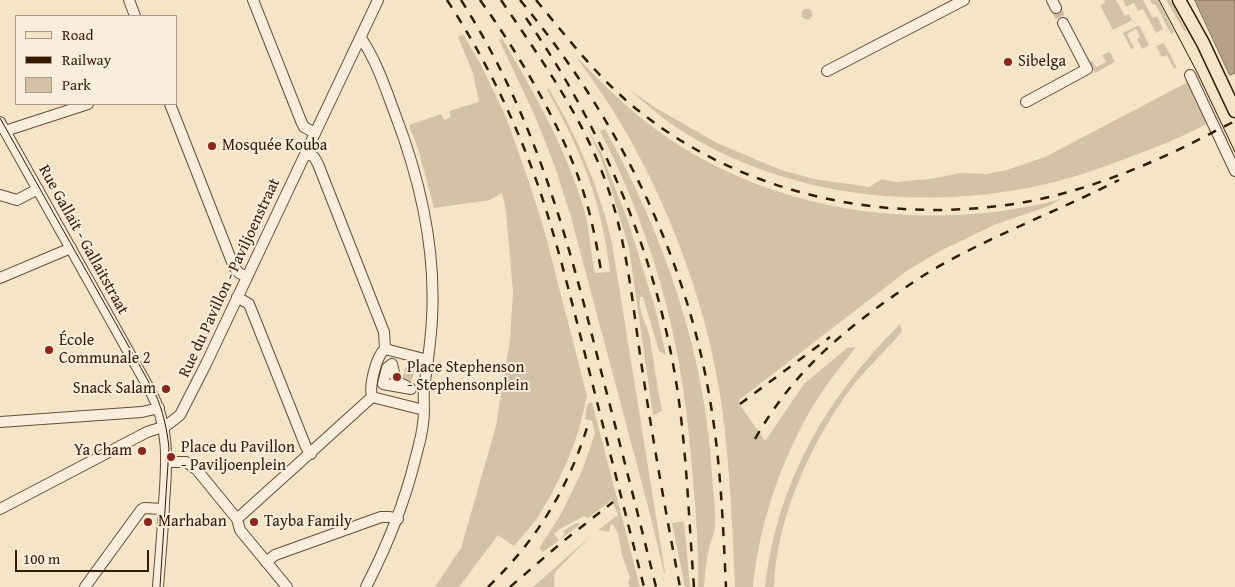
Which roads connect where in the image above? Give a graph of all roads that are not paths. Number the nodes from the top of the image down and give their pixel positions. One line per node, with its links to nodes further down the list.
1 (129, 0): 6 (street)
2 (253, 0): 16 (street)
3 (378, 0): 8 (street, Rue du Pavillon - Paviljoenstraat)
4 (964, 0): 9 (street)
5 (1179, 0): 14 (main road)
6 (135, 15)
7 (1063, 23): 11 (street)
8 (361, 38): 16 (street, Rue du Pavillon - Paviljoenstraat); 26 (street)
9 (827, 71)
10 (1190, 75): 18 (street)
11 (1026, 102)
12 (84, 105): 15 (street)
13 (170, 105): 22 (street)
14 (1235, 111)
15 (2, 127): 19 (street, Rue Gallait - Gallaitstraat)
16 (315, 133): 17 (street, Rue du Pavillon - Paviljoenstraat)
17 (306, 153): 22 (street, Rue du Pavillon - Paviljoenstraat); 25 (street)
18 (1235, 171)
19 (38, 189): 20 (street); 21 (street, Rue Gallait - Gallaitstraat)
20 (0, 195)
21 (71, 248): 23 (street); 30 (street, Rue Gallait - Gallaitstraat)
22 (247, 277): 24 (street, Rue du Pavillon - Paviljoenstraat)
23 (0, 278)
24 (237, 297): 33 (street, Rue du Pavillon - Paviljoenstraat); 34 (street)
25 (385, 349): 26 (street); 29 (street)
26 (428, 360): 31 (street)
27 (400, 366): 28 (street)
28 (386, 368)
29 (372, 397): 31 (street); 34 (street)
30 (159, 408): 32 (street); 33 (street, Rue Gallait - Gallaitstraat)
31 (424, 410): 39 (street)
32 (0, 422)
33 (164, 427): 35 (street); 36 (street)
34 (311, 454): 38 (street)
35 (166, 462): 37 (street); 38 (street)
36 (0, 509)
37 (164, 509): 41 (street); 42 (street)
38 (237, 519): 40 (street)
39 (398, 519): 40 (street); 44 (street)
40 (266, 562): 43 (street)
41 (86, 587)
42 (158, 587)
43 (287, 587)
44 (366, 587)

